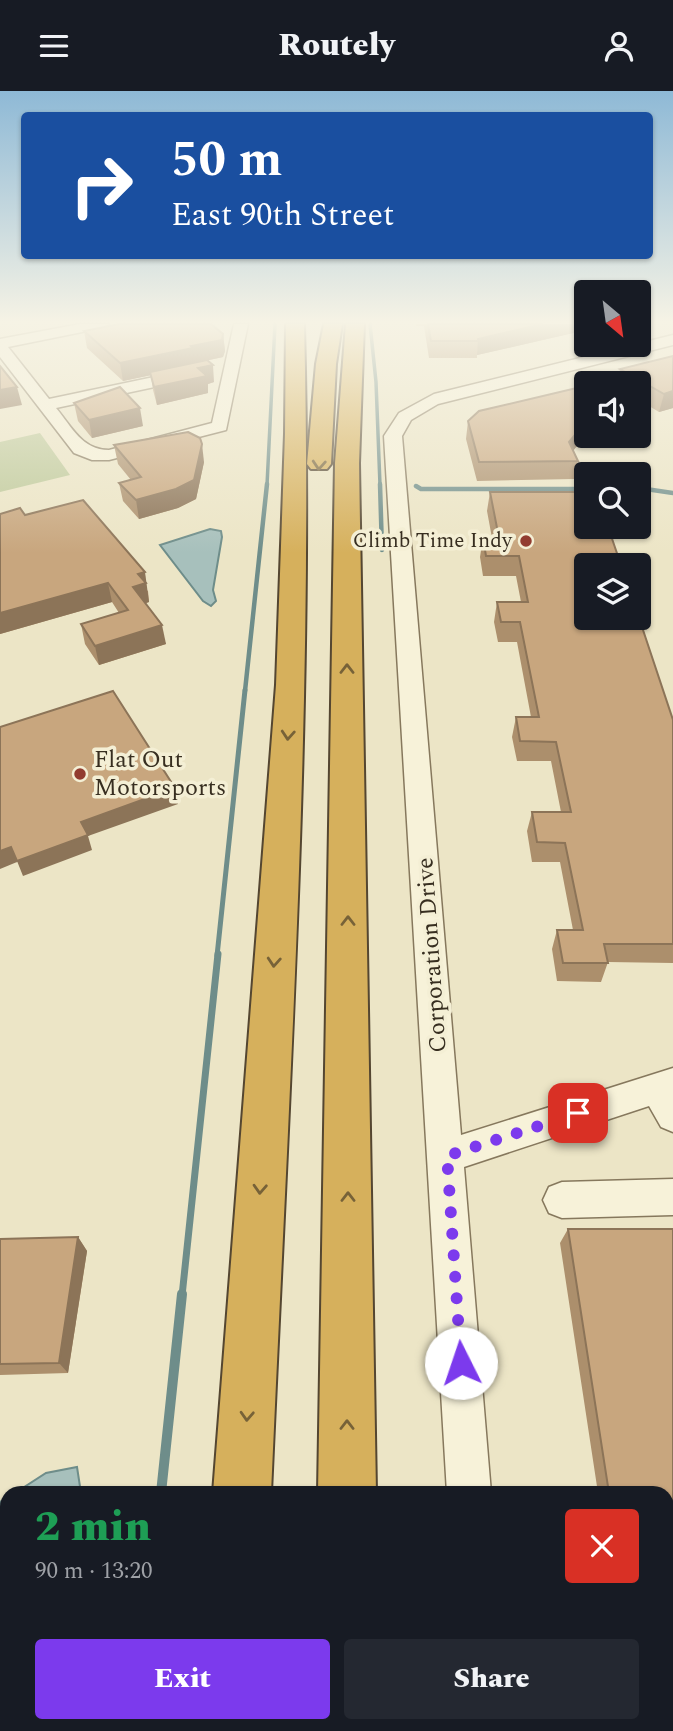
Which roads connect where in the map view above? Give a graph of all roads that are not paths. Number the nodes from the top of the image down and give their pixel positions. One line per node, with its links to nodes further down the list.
1 (43, 401): 8 (street)
2 (67, 401): 8 (street)
3 (220, 401): 8 (street)
4 (296, 401): 9 (highway)
5 (323, 401): 9 (highway, one-way to 9)
6 (351, 401): 15 (highway, one-way to 6)
7 (435, 401): 11 (street, Corporation Drive)
8 (46, 405)
9 (291, 685): 14 (highway, one-way to 14)
10 (668, 1096): 11 (street)
11 (447, 1156): 16 (street, Corporation Drive)
12 (673, 1197): 13 (street)
13 (562, 1200)
14 (243, 1486)
15 (347, 1486)
16 (470, 1486)

